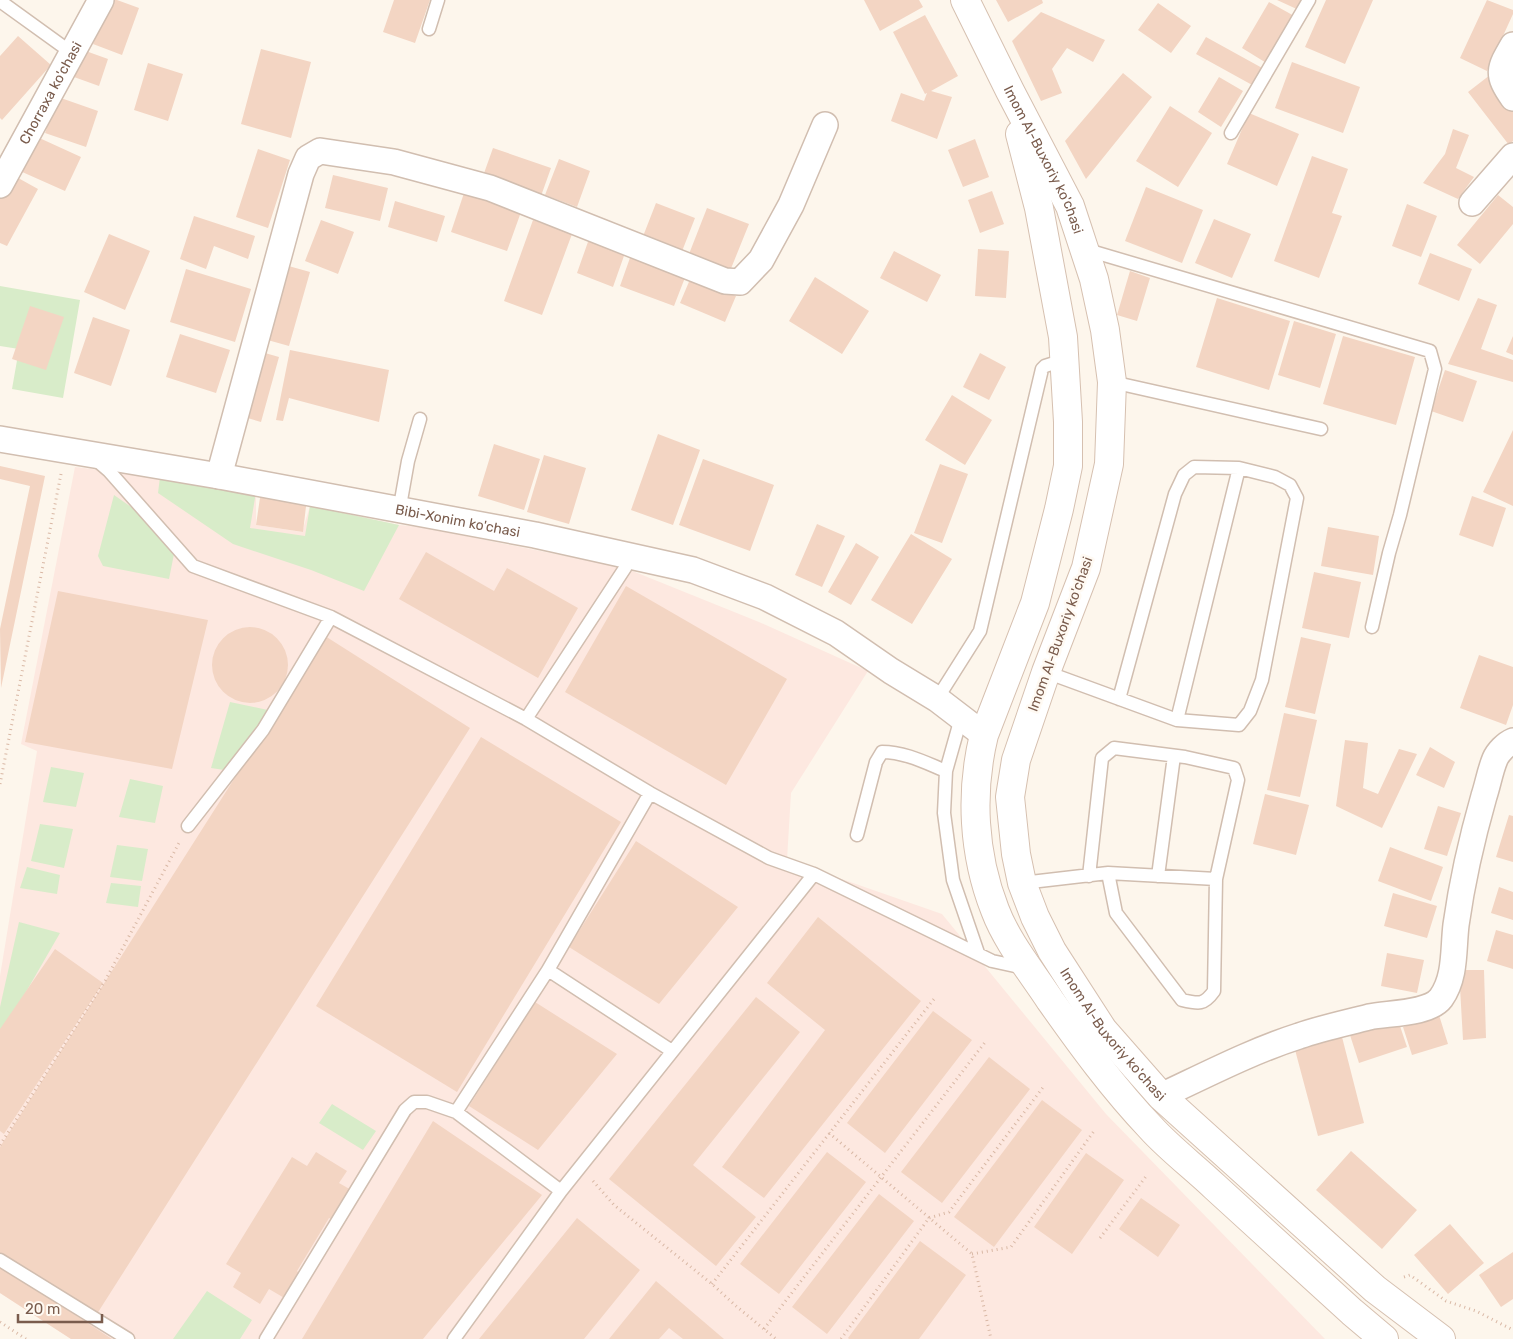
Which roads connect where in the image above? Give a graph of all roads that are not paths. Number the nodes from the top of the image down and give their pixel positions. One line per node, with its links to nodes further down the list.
1 (101, 0): 8 (street, Chorraxa ko'chasi)
2 (438, 0): 6 (lane)
3 (965, 0): 9 (main road, Imom Al-Buxoriy ko'chasi)
4 (1309, 0): 12 (lane)
5 (0, 1): 8 (lane)
6 (429, 29)
7 (1513, 45): 10 (street)
8 (72, 53): 14 (street, Chorraxa ko'chasi)
9 (1010, 91): 16 (main road, Imom Al-Buxoriy ko'chasi); 18 (main road, Imom Al-Buxoriy ko'chasi)
10 (1513, 98)
11 (825, 125): 25 (street)
12 (1231, 133)
13 (1513, 156): 15 (street)
14 (0, 185)
15 (1472, 203)
16 (1084, 249): 17 (main road, Imom Al-Buxoriy ko'chasi); 29 (lane)
17 (1105, 330): 18 (main road); 19 (main road, Imom Al-Buxoriy ko'chasi)
18 (1063, 348): 31 (lane); 36 (main road, Imom Al-Buxoriy ko'chasi)
19 (1112, 382): 21 (lane); 30 (main road, Imom Al-Buxoriy ko'chasi)
20 (420, 419): 26 (lane)
21 (1321, 429)
22 (0, 439): 23 (street, Bibi-Xonim ko'chasi)
23 (76, 451): 25 (street, Bibi-Xonim ko'chasi); 28 (lane)
24 (1239, 468): 32 (lane); 35 (lane); 35 (lane)
25 (219, 476): 26 (street, Bibi-Xonim ko'chasi)
26 (401, 511): 27 (street, Bibi-Xonim ko'chasi)
27 (630, 557): 31 (street, Bibi-Xonim ko'chasi); 34 (lane)
28 (331, 617): 34 (lane); 41 (lane)
29 (1372, 626)
30 (1046, 672): 32 (lane); 48 (main road, Imom Al-Buxoriy ko'chasi)
31 (937, 699): 33 (street, Bibi-Xonim ko'chasi)
32 (1119, 699): 35 (lane)
33 (961, 718): 36 (street, Bibi-Xonim ko'chasi); 39 (lane)
34 (526, 719): 40 (lane)
35 (1176, 720)
36 (984, 735): 50 (main road, Imom Al-Buxoriy ko'chasi)
37 (1513, 741): 53 (street)
38 (1174, 756): 45 (lane); 46 (lane); 47 (lane)
39 (946, 771): 42 (lane); 49 (lane)
40 (650, 793): 43 (lane); 51 (lane)
41 (188, 826)
42 (857, 835)
43 (814, 874): 49 (lane); 52 (lane)
44 (1108, 874): 45 (lane); 46 (lane); 47 (lane)
45 (1089, 876): 48 (lane)
46 (1158, 876): 47 (lane)
47 (1216, 879)
48 (1022, 883): 53 (main road, Imom Al-Buxoriy ko'chasi)
49 (978, 953): 50 (lane)
50 (1029, 969): 56 (main road, Imom Al-Buxoriy ko'chasi)
51 (548, 970): 52 (lane); 54 (lane)
52 (672, 1051): 57 (lane)
53 (1160, 1096): 55 (main road, Imom Al-Buxoriy ko'chasi)
54 (456, 1112): 57 (lane); 60 (lane)
55 (1238, 1166): 56 (main road); 63 (main road, Imom Al-Buxoriy ko'chasi)
56 (1215, 1186): 62 (main road, Imom Al-Buxoriy ko'chasi)
57 (561, 1191): 61 (lane)
58 (0, 1260): 59 (lane)
59 (128, 1339)
60 (266, 1339)
61 (454, 1339)
62 (1384, 1339)
63 (1441, 1339)

